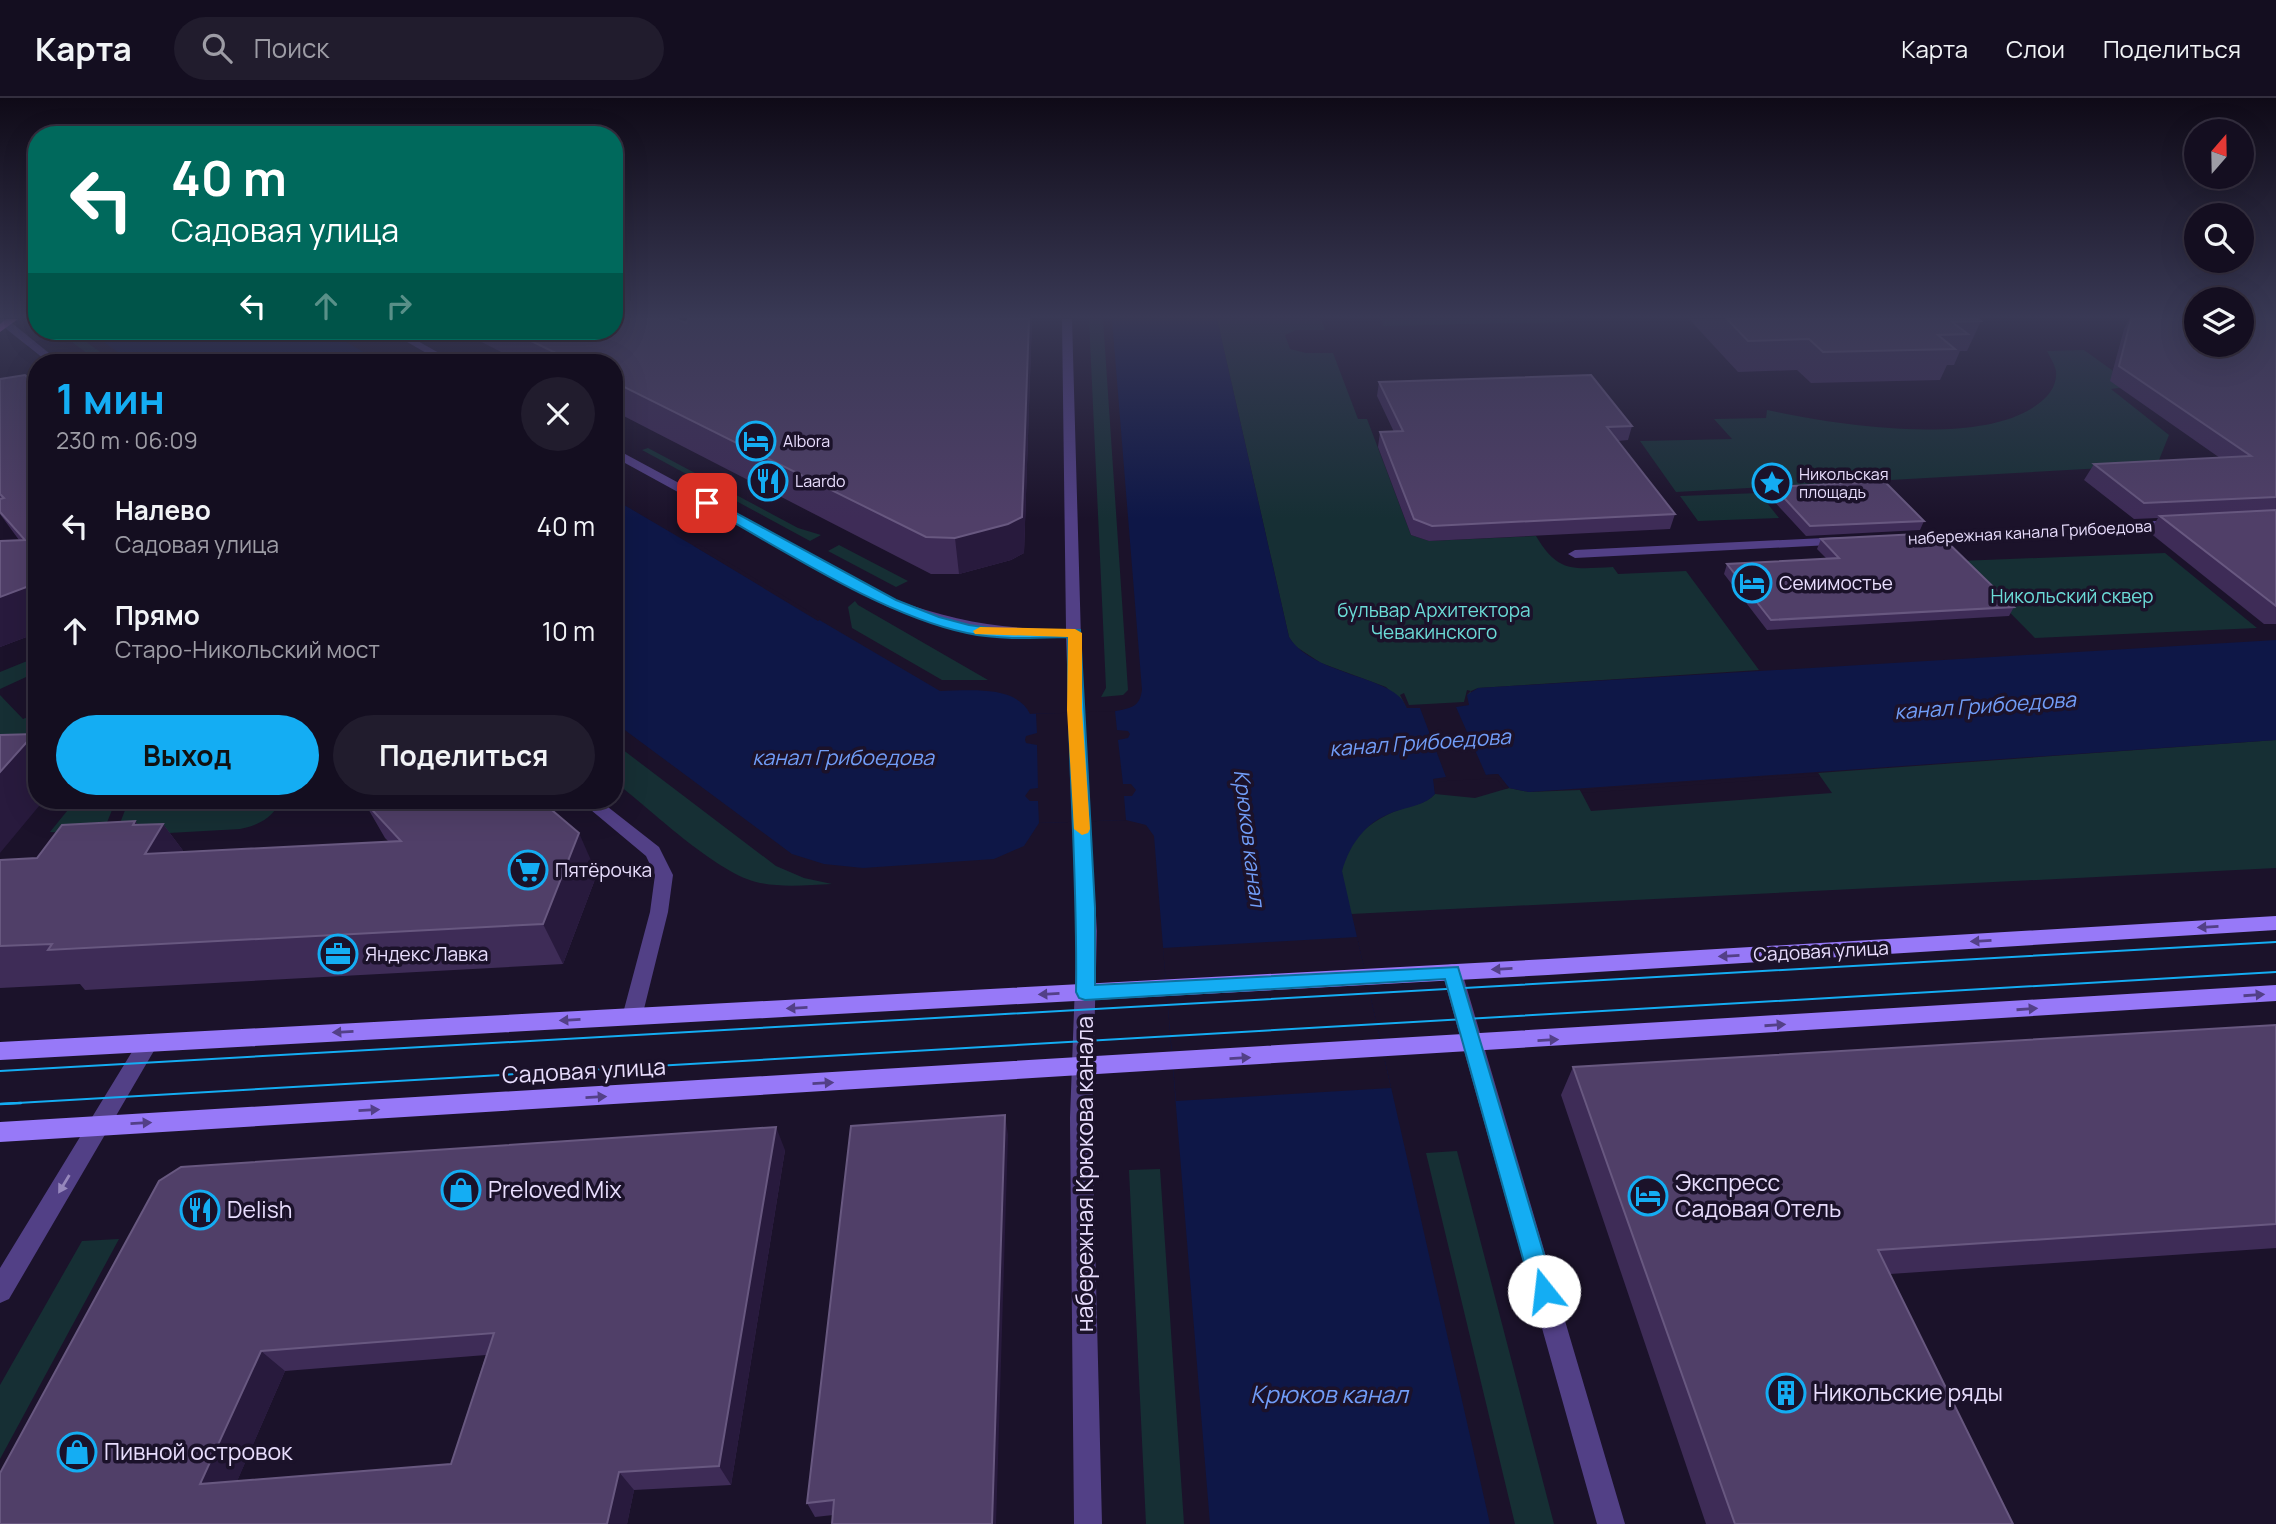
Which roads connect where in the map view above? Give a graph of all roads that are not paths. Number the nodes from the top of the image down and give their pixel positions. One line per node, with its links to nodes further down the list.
1 (1069, 386): 7 (street)
2 (623, 457): 7 (street)
3 (2192, 524): 4 (street, набережная канала Грибоедова)
4 (1900, 538)
5 (1858, 540): 6 (street)
6 (1575, 554)
7 (1075, 633): 11 (street, набережная Крюкова канала)
8 (599, 809): 13 (street)
9 (2276, 923): 10 (street, Садовая улица, one-way to 10)
10 (1451, 972): 11 (street, Садовая улица); 15 (street)
11 (1085, 992): 13 (street, one-way to 13); 17 (street, набережная Крюкова канала)
12 (2276, 993): 15 (street, one-way to 12)
13 (632, 1017): 14 (street, one-way to 14)
14 (148, 1043): 16 (street); 18 (street)
15 (1472, 1044): 17 (street, Садовая улица, one-way to 15); 22 (street)
16 (0, 1051)
17 (1083, 1068): 18 (street, Садовая улица, one-way to 17); 21 (street, набережная Крюкова канала)
18 (98, 1126): 19 (street, Садовая улица); 20 (street, one-way to 20)
19 (0, 1132)
20 (0, 1291)
21 (1088, 1524)
22 (1611, 1524)

